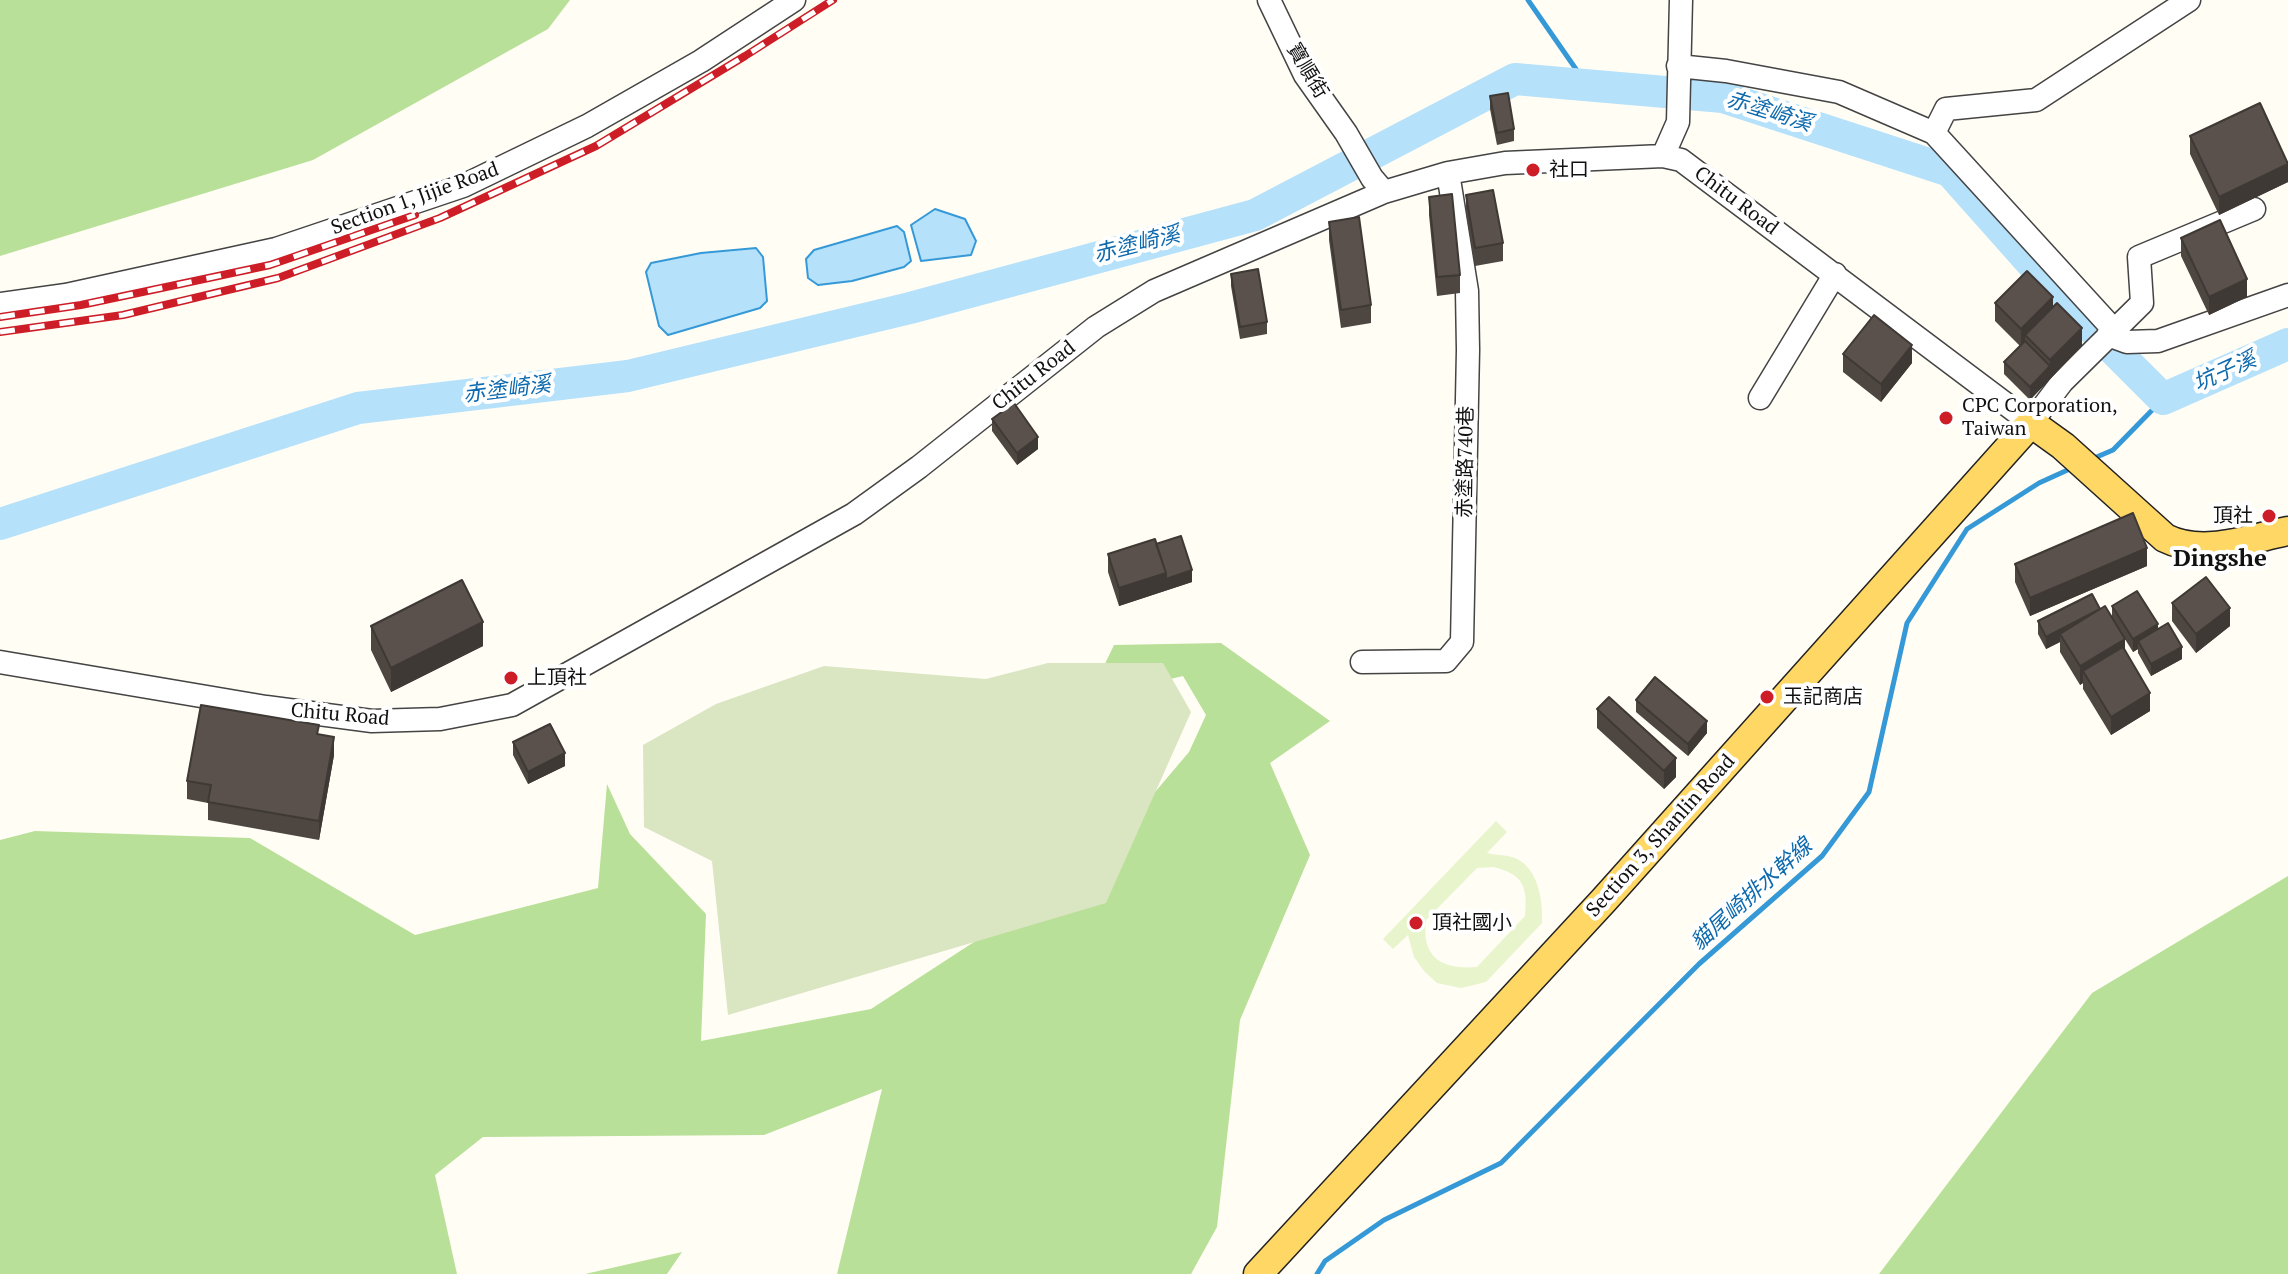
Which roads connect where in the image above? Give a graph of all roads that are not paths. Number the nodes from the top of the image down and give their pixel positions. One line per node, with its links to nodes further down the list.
1 (794, 0): 13 (street, Section 1, Jijie Road)
2 (1269, 0): 9 (street, 寶順街)
3 (1681, 0): 5 (street)
4 (2189, 0): 6 (street)
5 (1679, 70): 6 (street); 7 (street)
6 (1934, 133): 14 (street)
7 (1663, 156): 8 (street, Chitu Road); 11 (street, Chitu Road)
8 (1448, 173): 9 (street, Chitu Road); 19 (street, 赤塗路740巷)
9 (1378, 185): 18 (street, Chitu Road)
10 (2254, 209): 14 (street)
11 (1835, 274): 15 (street); 16 (street, Chitu Road)
12 (2288, 295): 14 (street)
13 (0, 304)
14 (2111, 332): 16 (street)
15 (1760, 398)
16 (2031, 423): 17 (main road); 20 (main road, Section 3, Shanlin Road)
17 (2288, 531)
18 (0, 662)
19 (1362, 662)
20 (1258, 1274)

